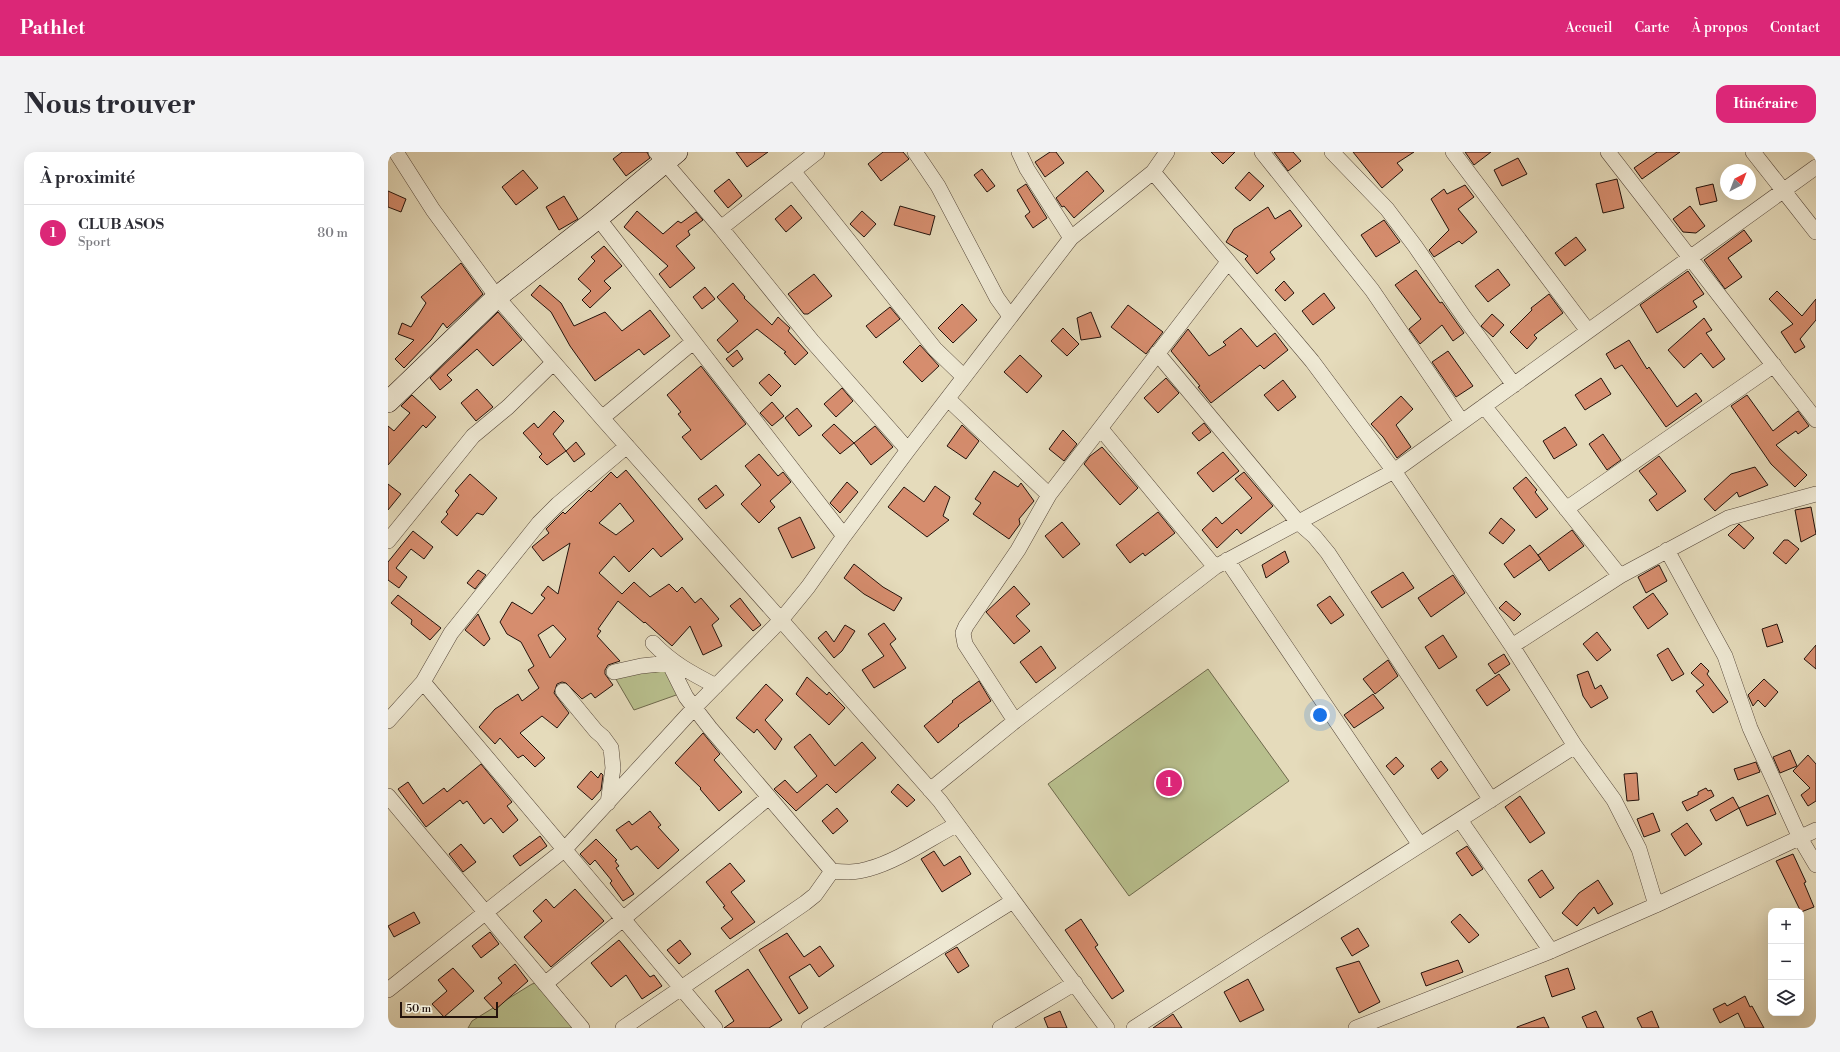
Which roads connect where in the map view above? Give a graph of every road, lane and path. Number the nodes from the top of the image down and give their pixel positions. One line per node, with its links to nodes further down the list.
1 (396, 152): 22 (street)
2 (817, 152): 13 (street)
3 (915, 152): 23 (street)
4 (1019, 152): 19 (street)
5 (1167, 152): 14 (street)
6 (1262, 152): 36 (street)
7 (1332, 152): 30 (street)
8 (1453, 152): 24 (street)
9 (1608, 152): 20 (street)
10 (1753, 152): 15 (street)
11 (666, 155): 16 (street); 17 (street)
12 (1816, 167): 15 (street)
13 (793, 171): 17 (street); 29 (street)
14 (1153, 172): 19 (street); 21 (street)
15 (1783, 191): 18 (street); 20 (street)
16 (598, 218): 22 (street); 25 (street)
17 (720, 228): 39 (street)
18 (1816, 232)
19 (1071, 238): 23 (street)
20 (1691, 257): 24 (street); 28 (street)
21 (1228, 262): 26 (street); 40 (street)
22 (497, 297): 27 (street); 32 (street)
23 (1010, 316): 29 (street)
24 (1588, 331): 30 (street)
25 (693, 342): 34 (street); 45 (street)
26 (1157, 353): 37 (street); 44 (street)
27 (553, 363): 34 (street); 46 (street)
28 (1774, 365): 35 (street); 43 (street)
29 (964, 377): 31 (street)
30 (1514, 385): 33 (street)
31 (948, 399): 39 (street); 42 (street)
32 (388, 402)
33 (1484, 406): 36 (street); 43 (street)
34 (602, 418): 38 (street)
35 (1816, 420)
36 (1462, 422): 40 (street)
37 (1101, 429): 42 (street); 48 (street)
38 (627, 446): 50 (street); 55 (street)
39 (908, 450): 45 (street)
40 (1394, 471): 44 (street); 52 (street)
41 (1816, 494): 47 (street)
42 (1049, 495): 59 (street)
43 (1566, 509): 49 (street)
44 (1298, 522): 48 (street); 65 (street)
45 (844, 536): 50 (street)
46 (388, 541)
47 (1667, 550): 49 (street); 70 (street)
48 (1221, 563): 59 (street); 71 (street)
49 (1620, 576): 52 (street)
50 (781, 620): 56 (street); 62 (street)
51 (653, 643): 53 (street)
52 (1512, 646): 61 (street)
53 (668, 660): 54 (street); 56 (street); 58 (street)
54 (614, 672)
55 (422, 682): 60 (street); 72 (street)
56 (716, 686): 58 (street)
57 (563, 690): 66 (street)
58 (695, 707): 64 (street); 66 (street)
59 (1015, 721): 62 (street)
60 (388, 722)
61 (1575, 746): 65 (street); 76 (street)
62 (930, 790): 68 (street)
63 (388, 796): 77 (street)
64 (769, 797): 74 (street); 78 (street)
65 (1491, 800): 67 (street)
66 (608, 802): 72 (street)
67 (1460, 820): 71 (street); 79 (street)
68 (956, 825): 74 (street); 75 (street)
69 (1816, 830): 70 (street)
70 (1800, 838): 73 (street); 76 (street)
71 (1420, 845): 90 (street)
72 (564, 850): 77 (street); 78 (street)
73 (1816, 865)
74 (832, 871): 82 (street)
75 (1013, 901): 80 (street); 87 (street)
76 (1656, 905): 79 (street)
77 (486, 912): 81 (street); 83 (street)
78 (623, 919): 81 (street); 82 (street)
79 (1551, 951): 91 (street)
80 (1075, 983): 88 (street); 89 (street)
81 (545, 984): 84 (street)
82 (680, 988): 85 (street); 86 (street)
83 (388, 990)
84 (582, 1028)
85 (623, 1028)
86 (715, 1028)
87 (809, 1028)
88 (1000, 1028)
89 (1107, 1028)
90 (1134, 1028)
91 (1356, 1028)

